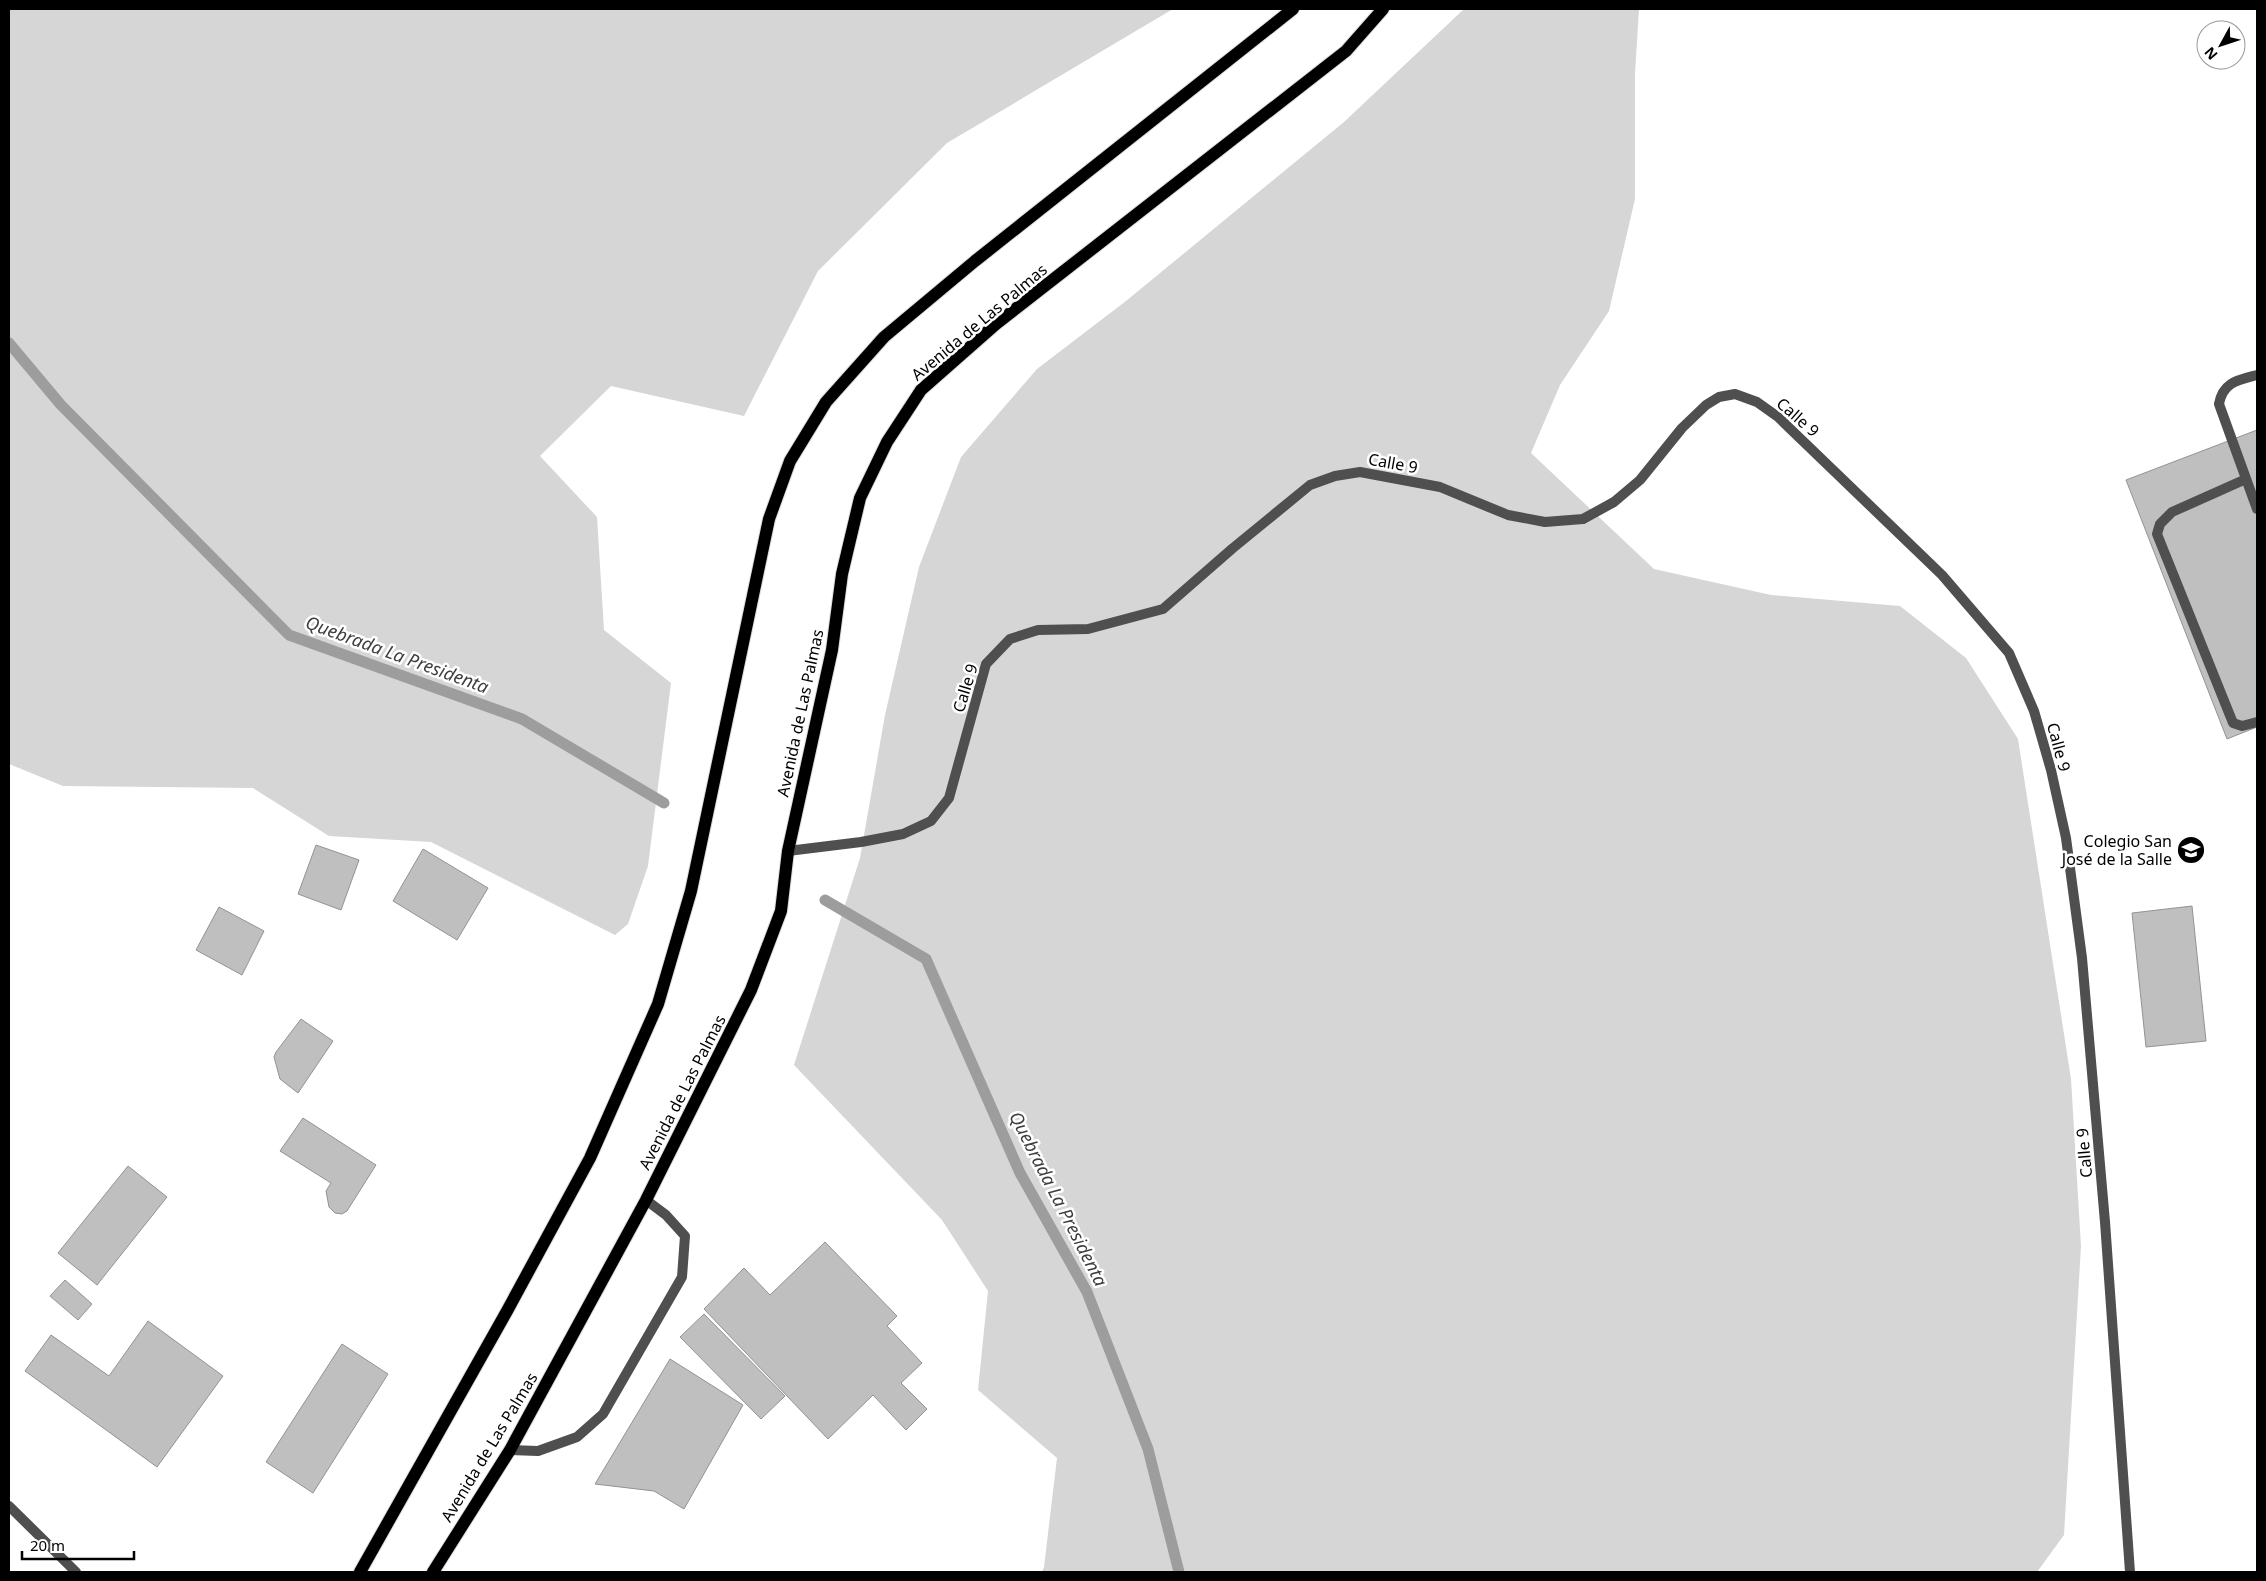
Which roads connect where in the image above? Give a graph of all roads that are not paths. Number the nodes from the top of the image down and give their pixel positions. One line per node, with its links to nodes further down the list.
1 (1293, 9): 12 (main road)
2 (1383, 9): 7 (main road, Avenida de Las Palmas)
3 (2257, 375): 4 (street)
4 (2246, 479): 5 (street); 6 (street)
5 (2257, 509)
6 (2257, 722)
7 (788, 851): 8 (main road, Avenida de Las Palmas); 14 (street, Calle 9)
8 (646, 1200): 9 (main road, Avenida de Las Palmas); 9 (street)
9 (510, 1450): 13 (main road, Avenida de Las Palmas)
10 (9, 1506): 11 (street)
11 (76, 1572)
12 (360, 1572)
13 (432, 1572)
14 (2130, 1572)

